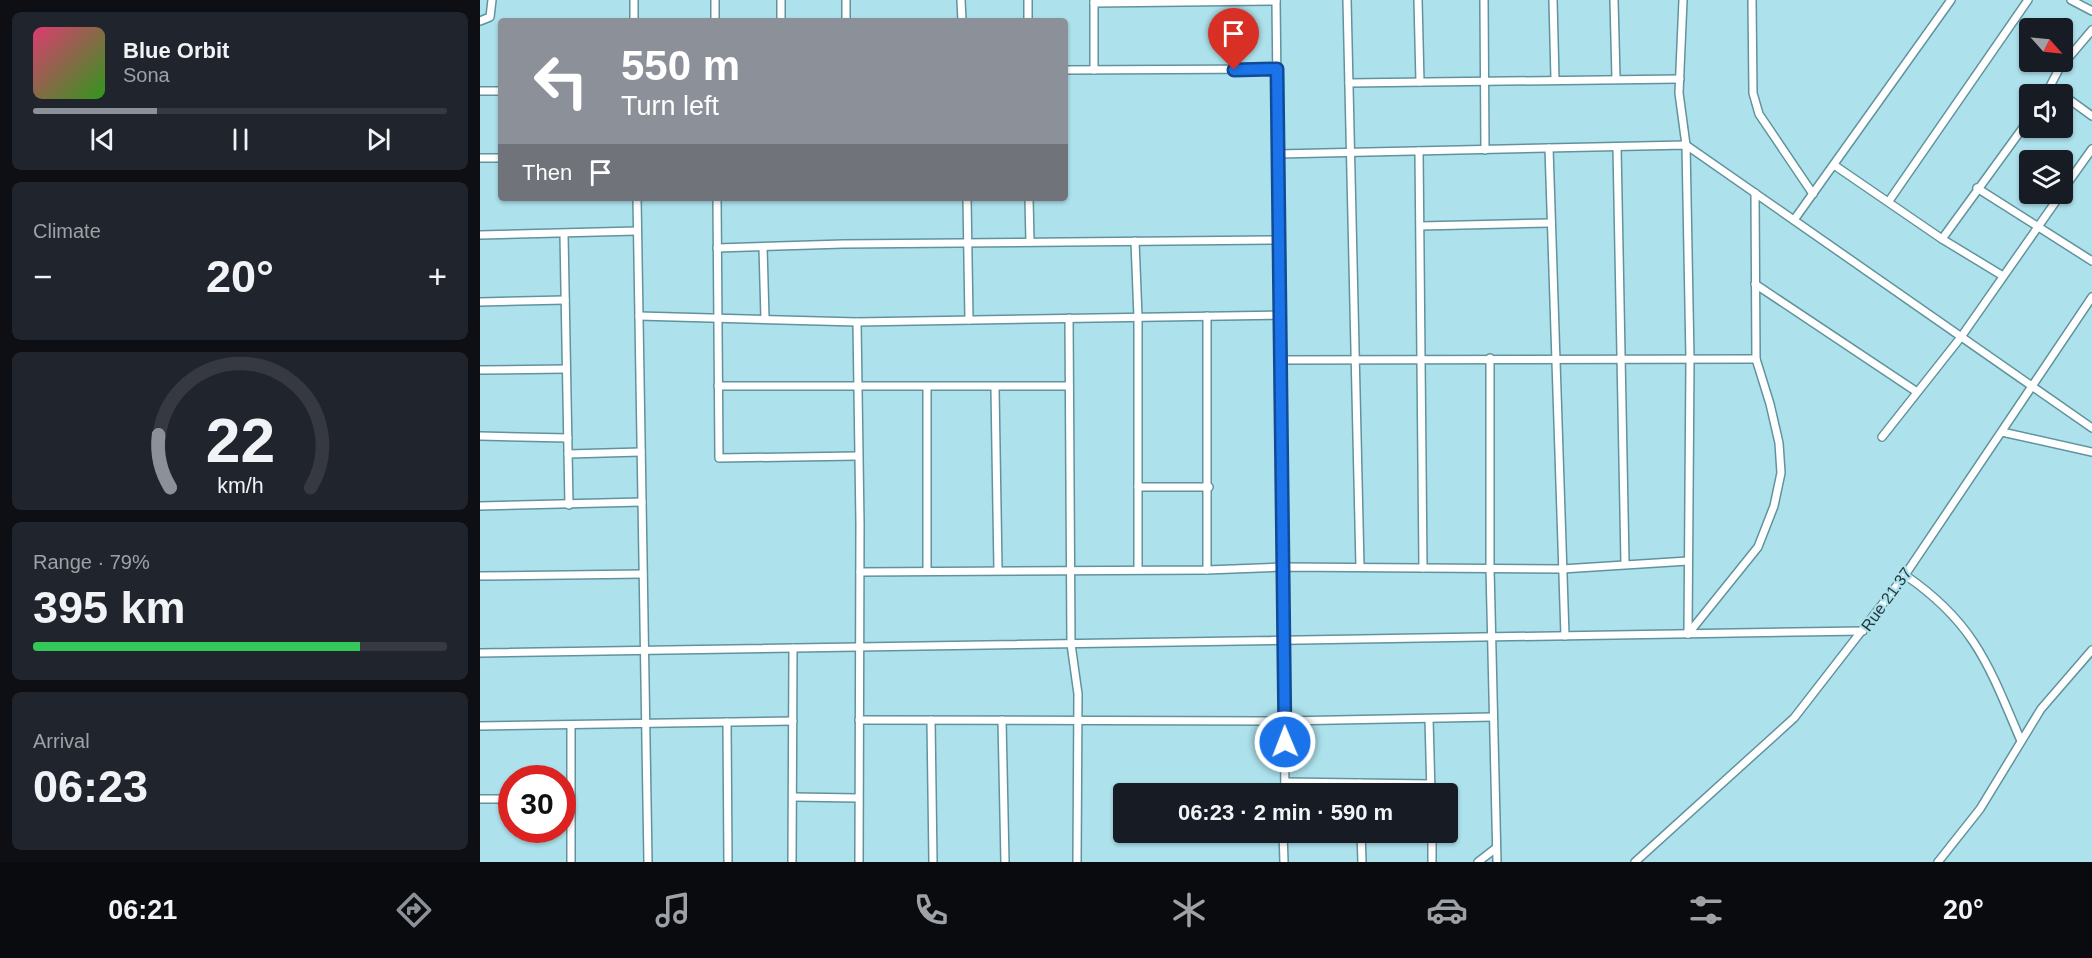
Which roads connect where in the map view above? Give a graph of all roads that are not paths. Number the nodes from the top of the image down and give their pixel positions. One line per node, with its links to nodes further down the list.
1 (492, 0): 27 (street)
2 (634, 0): 21 (street)
3 (715, 0): 22 (street)
4 (781, 0): 23 (street)
5 (846, 0): 24 (street)
6 (961, 0): 25 (street)
7 (1028, 0): 26 (street)
8 (1347, 0): 37 (street)
9 (1418, 0): 36 (street)
10 (1484, 0): 35 (street)
11 (1553, 0): 33 (street)
12 (1614, 0): 32 (street)
13 (1683, 0): 34 (street)
14 (1752, 0): 58 (street)
15 (1951, 0): 54 (street)
16 (2028, 0): 63 (street)
17 (2071, 0): 20 (street)
18 (1276, 1): 19 (street); 29 (street)
19 (1094, 2): 31 (street)
20 (2092, 11)
21 (634, 18)
22 (715, 18)
23 (781, 18)
24 (846, 18)
25 (962, 18)
26 (1028, 18)
27 (480, 21)
28 (2092, 30): 38 (street)
29 (1277, 69): 31 (street); 51 (street)
30 (1068, 70): 31 (street)
31 (1094, 70)
32 (1616, 78): 33 (street); 34 (street)
33 (1555, 79): 35 (street)
34 (1680, 79): 44 (street)
35 (1485, 80): 36 (street); 48 (street)
36 (1419, 82): 37 (street)
37 (1349, 83): 50 (street)
38 (2053, 84)
39 (480, 91): 40 (street)
40 (498, 91)
41 (2073, 102): 42 (street)
42 (2092, 116)
43 (2019, 133): 56 (street)
44 (1686, 145): 45 (street); 57 (street); 100 (street)
45 (1617, 147): 46 (street); 98 (street)
46 (1549, 148): 48 (street); 66 (street)
47 (2092, 149): 55 (street)
48 (1485, 150): 49 (street)
49 (1419, 151): 50 (street); 67 (street)
50 (1350, 153): 51 (street); 95 (street)
51 (1278, 154): 73 (street)
52 (480, 158): 53 (street)
53 (498, 158)
54 (1834, 165): 58 (street); 63 (street)
55 (2073, 176)
56 (1977, 188): 68 (street); 72 (street)
57 (1755, 193): 65 (street); 81 (street)
58 (1813, 194): 65 (street)
59 (637, 201): 69 (street)
60 (717, 201): 78 (street)
61 (967, 201): 76 (street)
62 (1029, 201): 75 (street)
63 (1889, 201): 72 (street)
64 (2054, 204): 68 (street)
65 (1794, 220): 94 (street)
66 (1551, 223): 67 (street); 99 (street)
67 (1421, 226): 96 (street)
68 (2038, 226): 79 (street); 80 (street)
69 (638, 231): 70 (street); 86 (street)
70 (564, 234): 71 (street); 83 (street)
71 (480, 235)
72 (1942, 239): 80 (street)
73 (1279, 240): 74 (street); 85 (street)
74 (1135, 241): 75 (street); 89 (street)
75 (1030, 242): 76 (street)
76 (969, 243): 77 (street); 92 (street)
77 (763, 247): 78 (street); 90 (street)
78 (717, 248): 87 (street)
79 (2092, 261)
80 (2003, 276): 94 (street)
81 (1755, 284): 101 (street); 111 (street)
82 (2092, 297): 107 (street, Rue 21.37)
83 (565, 300): 84 (street); 103 (street)
84 (480, 302)
85 (1280, 315): 88 (street); 102 (street)
86 (639, 316): 87 (street); 117 (street)
87 (718, 316): 90 (street); 105 (street)
88 (1207, 316): 89 (street); 122 (street)
89 (1138, 317): 91 (street); 121 (street)
90 (765, 318): 93 (street)
91 (1069, 318): 92 (street); 106 (street)
92 (969, 320): 93 (street)
93 (857, 322): 108 (street)
94 (1961, 337): 107 (street); 111 (street)
95 (1355, 358): 96 (street); 102 (street); 129 (street)
96 (1421, 358): 97 (street); 130 (street)
97 (1490, 358): 99 (street); 131 (street)
98 (1621, 358): 99 (street); 100 (street); 127 (street)
99 (1555, 359): 133 (street)
100 (1690, 359): 101 (street); 126 (street)
101 (1756, 359): 143 (street)
102 (1280, 360): 128 (street)
103 (566, 369): 104 (street); 116 (street)
104 (480, 370)
105 (718, 386): 108 (street); 120 (street)
106 (1069, 386): 110 (street); 135 (street)
107 (2032, 386): 112 (street); 113 (street, Rue 21.37)
108 (856, 388): 109 (street); 120 (street)
109 (927, 388): 110 (street); 137 (street)
110 (995, 388): 134 (street)
111 (1917, 392): 115 (street)
112 (2092, 428)
113 (2002, 432): 118 (street); 140 (street, Rue 21.37)
114 (480, 436): 116 (street)
115 (1882, 437)
116 (568, 438): 119 (street)
117 (641, 452): 119 (street); 123 (street)
118 (2092, 452)
119 (568, 454): 124 (street)
120 (858, 456): 138 (street)
121 (1138, 487): 122 (street); 132 (street)
122 (1209, 487): 136 (street)
123 (642, 502): 124 (street); 139 (street)
124 (569, 505): 125 (street)
125 (480, 506)
126 (1688, 561): 127 (street); 143 (street)
127 (1624, 563): 133 (street)
128 (1282, 567): 129 (street); 136 (street); 146 (street)
129 (1360, 567): 130 (street)
130 (1423, 568): 131 (street)
131 (1490, 568): 133 (street); 145 (street)
132 (1138, 569): 135 (street); 136 (street)
133 (1562, 569): 144 (street)
134 (998, 570): 135 (street); 137 (street)
135 (1071, 570): 147 (street)
136 (1208, 570)
137 (927, 571): 138 (street)
138 (860, 572): 148 (street)
139 (643, 574): 141 (street); 150 (street)
140 (1905, 574): 142 (street, Rue 21.37); 165 (street)
141 (480, 576)
142 (1863, 631): 143 (street); 192 (street, Rue 21.37)
143 (1688, 634): 144 (street)
144 (1565, 636): 145 (street)
145 (1492, 637): 146 (street); 153 (street)
146 (1282, 640): 147 (street); 161 (street)
147 (1071, 644): 148 (street); 158 (street)
148 (860, 647): 149 (street); 155 (street)
149 (793, 648): 150 (street); 159 (street)
150 (644, 651): 152 (street); 162 (street)
151 (2092, 651): 165 (street)
152 (480, 653)
153 (1493, 717): 154 (street); 178 (street)
154 (1429, 719): 161 (street); 169 (street)
155 (860, 720): 156 (street); 171 (street)
156 (931, 720): 157 (street); 184 (street)
157 (1002, 720): 158 (street); 185 (street)
158 (1078, 720): 161 (street); 186 (street)
159 (793, 721): 160 (street); 170 (street)
160 (727, 722): 162 (street); 181 (street)
161 (1284, 722): 167 (street)
162 (645, 723): 163 (street); 180 (street)
163 (572, 725): 164 (street); 166 (street)
164 (480, 726)
165 (2021, 741): 193 (street)
166 (569, 765)
167 (1285, 782): 168 (street)
168 (1360, 783)
169 (1431, 783)
170 (793, 797): 171 (street); 182 (street)
171 (858, 798): 183 (street)
172 (480, 799): 173 (street)
173 (498, 799)
174 (569, 843): 179 (street)
175 (1283, 843): 187 (street)
176 (1361, 843): 188 (street)
177 (1432, 843): 189 (street)
178 (1496, 848): 190 (street); 191 (street)
179 (571, 862)
180 (648, 862)
181 (729, 862)
182 (792, 862)
183 (859, 862)
184 (933, 862)
185 (1005, 862)
186 (1077, 862)
187 (1284, 862)
188 (1362, 862)
189 (1432, 862)
190 (1478, 862)
191 (1497, 862)
192 (1635, 862)
193 (1938, 862)

